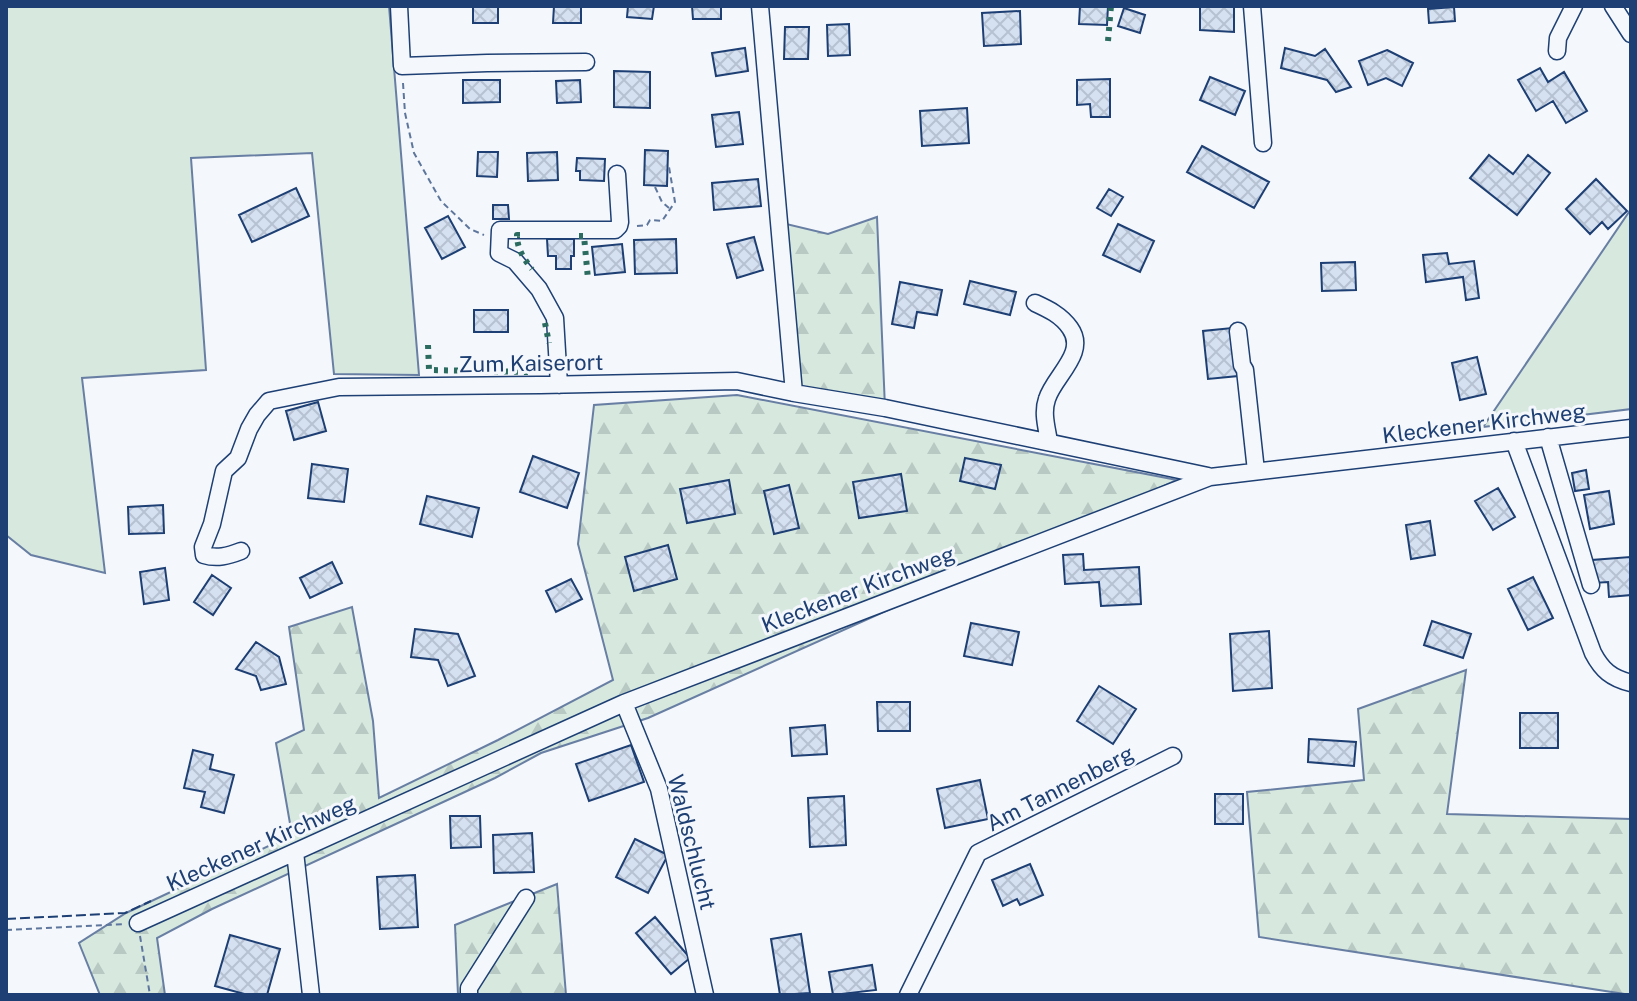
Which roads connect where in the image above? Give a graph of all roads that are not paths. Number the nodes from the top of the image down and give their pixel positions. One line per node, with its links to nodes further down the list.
1 (399, 6): 8 (street)
2 (760, 6): 14 (street)
3 (1252, 6): 9 (street)
4 (1574, 6): 7 (street)
5 (1613, 6): 6 (street)
6 (1631, 34)
7 (1557, 51)
8 (586, 62)
9 (1263, 143)
10 (617, 174): 13 (street)
11 (1035, 303): 18 (street)
12 (1238, 331): 19 (street)
13 (559, 385): 14 (street, Zum Kaiserort); 21 (street, Zum Kaiserort)
14 (794, 393): 18 (street, Zum Kaiserort)
15 (1631, 428): 16 (street, Kleckener Kirchweg)
16 (1548, 437): 17 (street, Kleckener Kirchweg); 22 (street)
17 (1514, 441): 19 (street, Kleckener Kirchweg); 23 (street)
18 (1049, 442): 20 (street, Zum Kaiserort)
19 (1256, 471): 20 (street, Kleckener Kirchweg)
20 (1210, 477): 24 (street, Kleckener Kirchweg)
21 (241, 551)
22 (1591, 585)
23 (1631, 683)
24 (624, 703): 26 (street, Kleckener Kirchweg); 31 (street, Waldschlucht)
25 (1173, 756): 32 (street, Am Tannenberg)
26 (295, 852): 28 (street, Kleckener Kirchweg); 29 (street)
27 (526, 898): 30 (street)
28 (138, 923)
29 (311, 995)
30 (469, 995)
31 (705, 995)
32 (908, 995)

